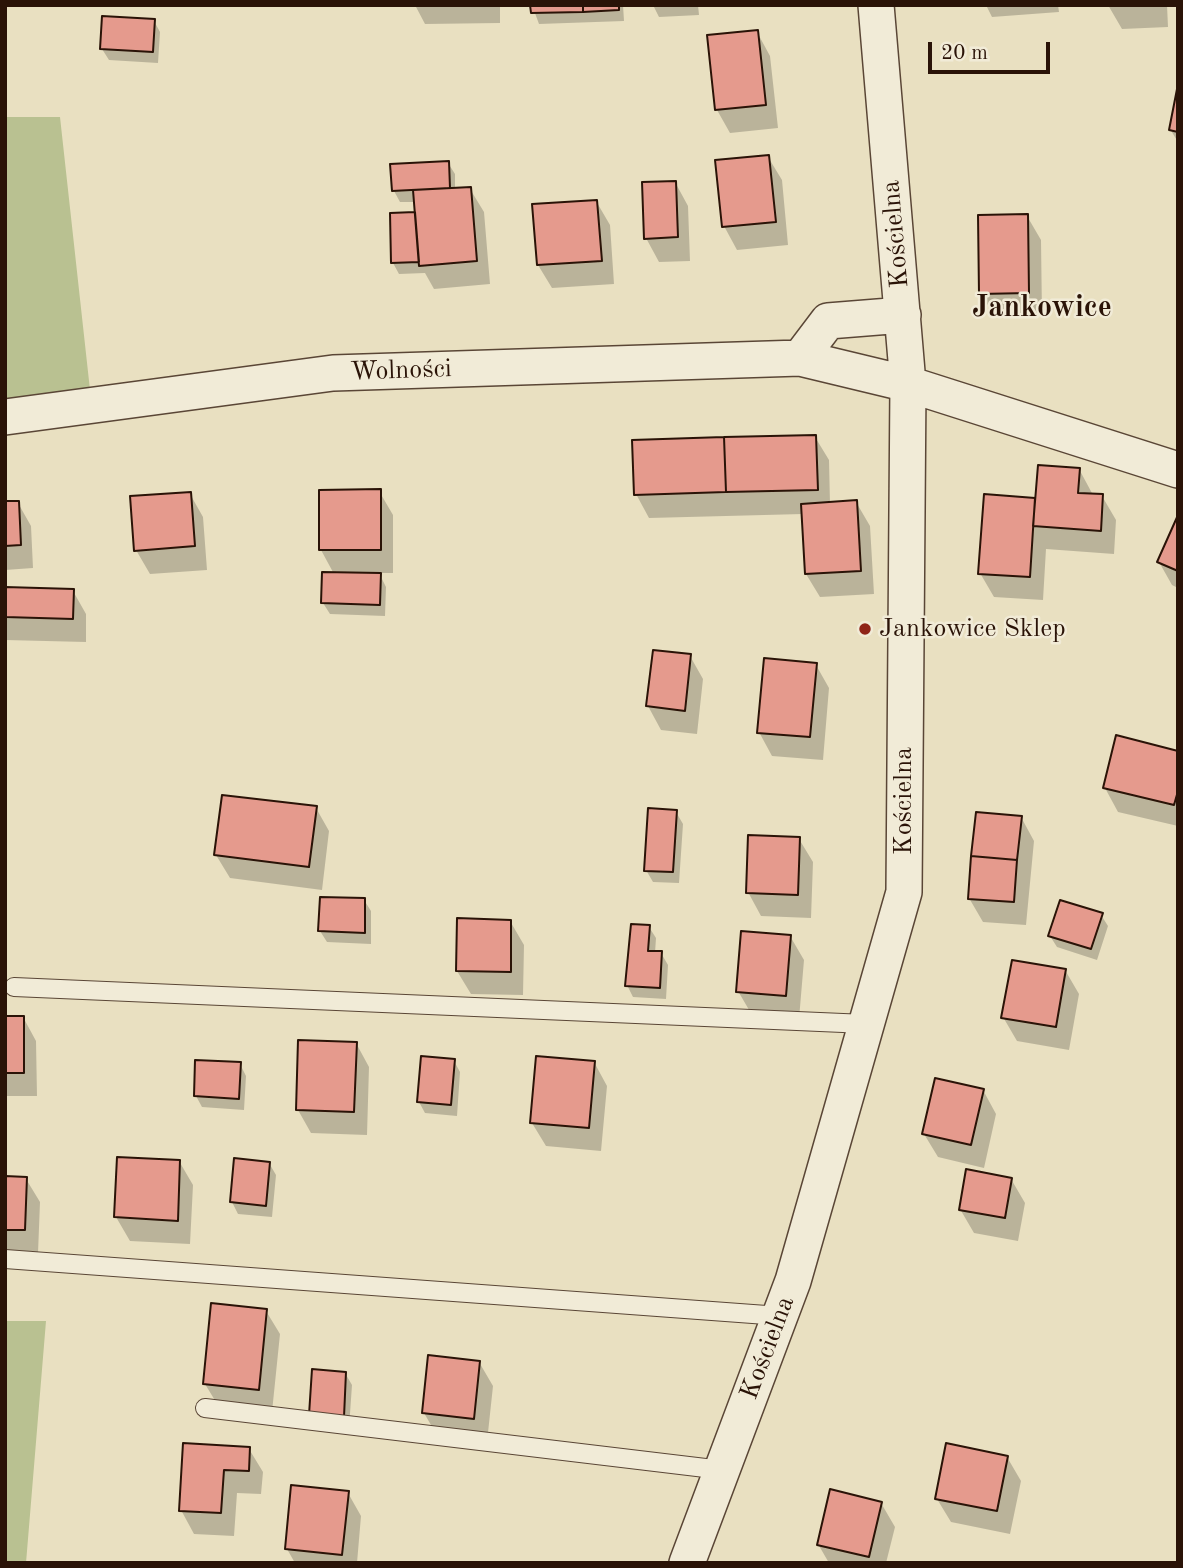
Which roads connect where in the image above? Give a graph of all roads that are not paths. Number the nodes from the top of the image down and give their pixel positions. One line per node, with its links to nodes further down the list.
1 (876, 5): 2 (street, Kościelna)
2 (903, 315): 3 (street); 4 (street, Kościelna)
3 (800, 358): 4 (street, Wolności); 5 (street, Wolności)
4 (908, 384): 6 (street, Wolności); 8 (street, Kościelna)
5 (5, 417)
6 (1178, 470)
7 (14, 987): 8 (lane)
8 (866, 1024): 10 (street, Kościelna)
9 (5, 1259): 10 (lane)
10 (780, 1316): 12 (street, Kościelna)
11 (205, 1408): 12 (lane)
12 (722, 1470): 13 (street, Kościelna)
13 (687, 1563)

